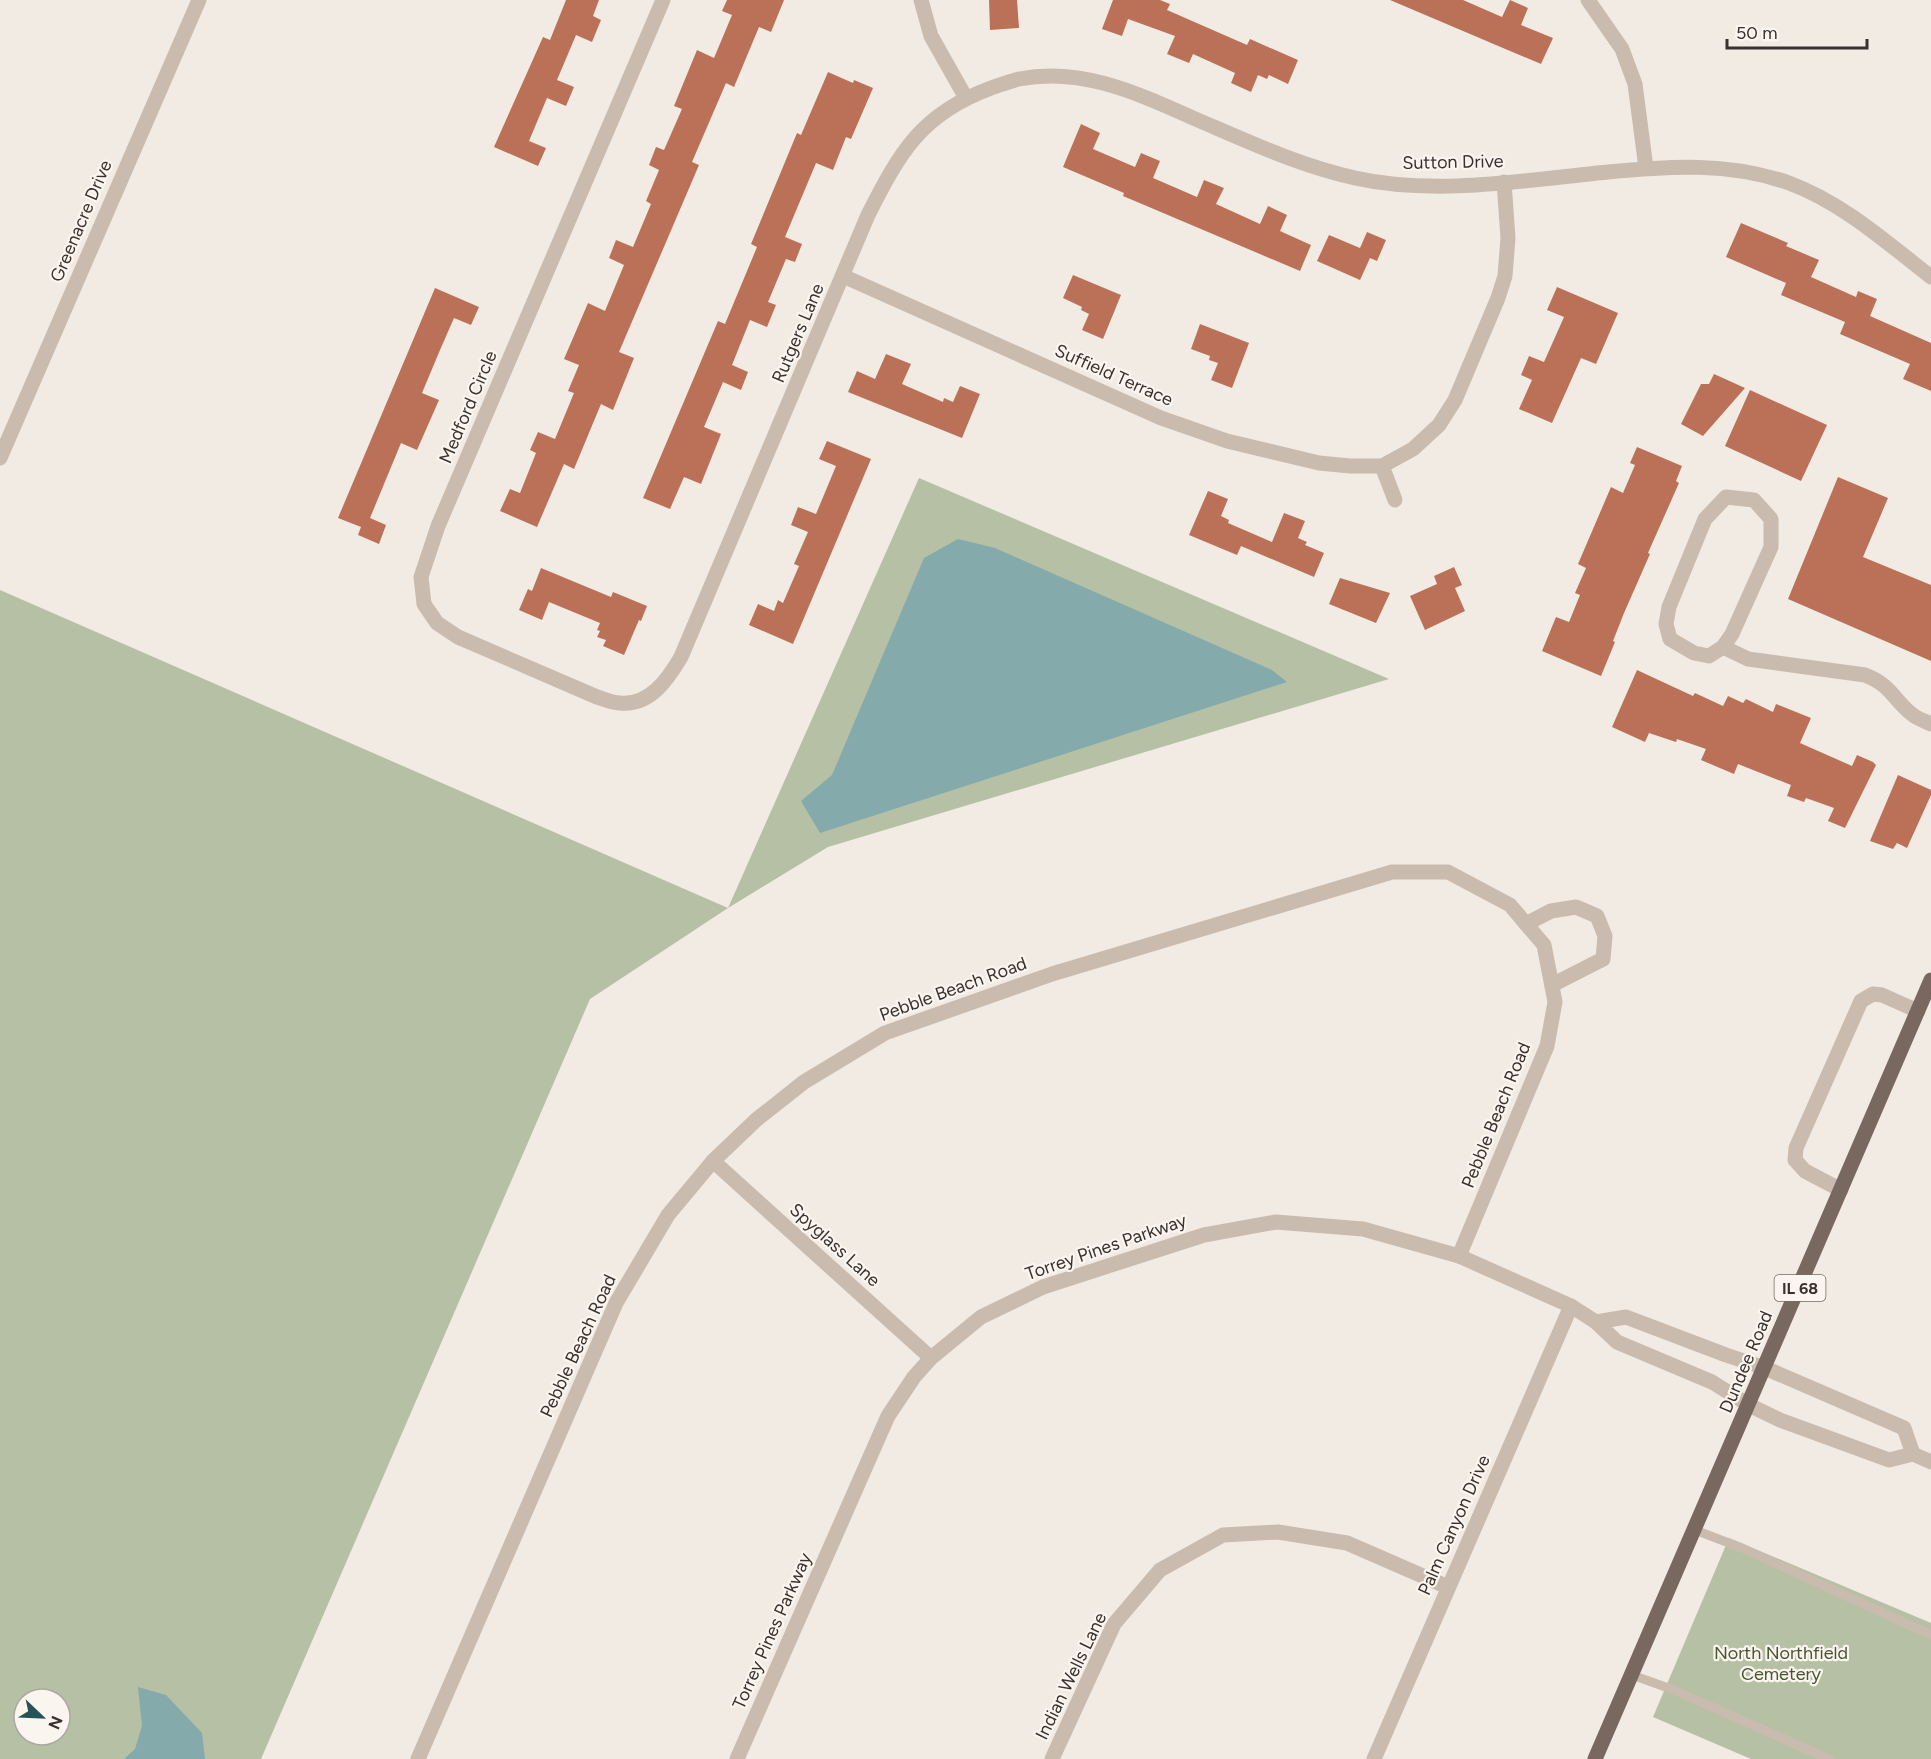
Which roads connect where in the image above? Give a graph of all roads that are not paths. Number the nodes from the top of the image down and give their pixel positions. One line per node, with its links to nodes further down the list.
1 (199, 0): 10 (street, Greenacre Drive)
2 (663, 0): 14 (street, Medford Circle)
3 (921, 0): 5 (street)
4 (1588, 0): 6 (street)
5 (966, 98): 7 (street, Sutton Drive); 8 (street, Rutgers Lane)
6 (1646, 168): 7 (street, Sutton Drive); 9 (street, Sutton Drive)
7 (1503, 182): 11 (street, Suffield Terrace)
8 (843, 276): 11 (street, Suffield Terrace); 14 (street, Rutgers Lane)
9 (1931, 277)
10 (0, 458)
11 (1382, 466): 12 (street)
12 (1395, 500)
13 (1723, 647): 13 (street); 15 (street)
14 (645, 699)
15 (1931, 724)
16 (1526, 924): 18 (street, Pebble Beach Road); 18 (street); 20 (street, Pebble Beach Road)
17 (1931, 980): 19 (main road, Dundee Road / IL 68)
18 (1552, 985): 22 (street, Pebble Beach Road)
19 (1918, 1011): 21 (main road, Dundee Road / IL 68); 21 (street)
20 (713, 1161): 25 (street, Spyglass Lane); 34 (street, Pebble Beach Road)
21 (1841, 1190): 26 (main road, Dundee Road / IL 68)
22 (1459, 1256): 23 (street, Torrey Pines Parkway); 25 (street, Torrey Pines Parkway)
23 (1571, 1306): 24 (street, Torrey Pines Parkway); 31 (street, Palm Canyon Drive)
24 (1596, 1322): 26 (street); 27 (street, Torrey Pines Parkway)
25 (931, 1358): 35 (street, Torrey Pines Parkway)
26 (1765, 1368): 27 (main road, Dundee Road / IL 68); 28 (street)
27 (1749, 1405): 28 (street, Torrey Pines Parkway); 30 (main road, Dundee Road / IL 68)
28 (1914, 1454): 29 (street)
29 (1931, 1462)
30 (1695, 1530): 32 (lane); 33 (main road, Dundee Road / IL 68)
31 (1448, 1587): 36 (street, Indian Wells Lane); 37 (street, Palm Canyon Drive)
32 (1931, 1635)
33 (1632, 1675): 38 (main road, Dundee Road / IL 68); 39 (lane)
34 (418, 1759)
35 (737, 1759)
36 (1052, 1759)
37 (1374, 1759)
38 (1595, 1759)
39 (1829, 1759)

